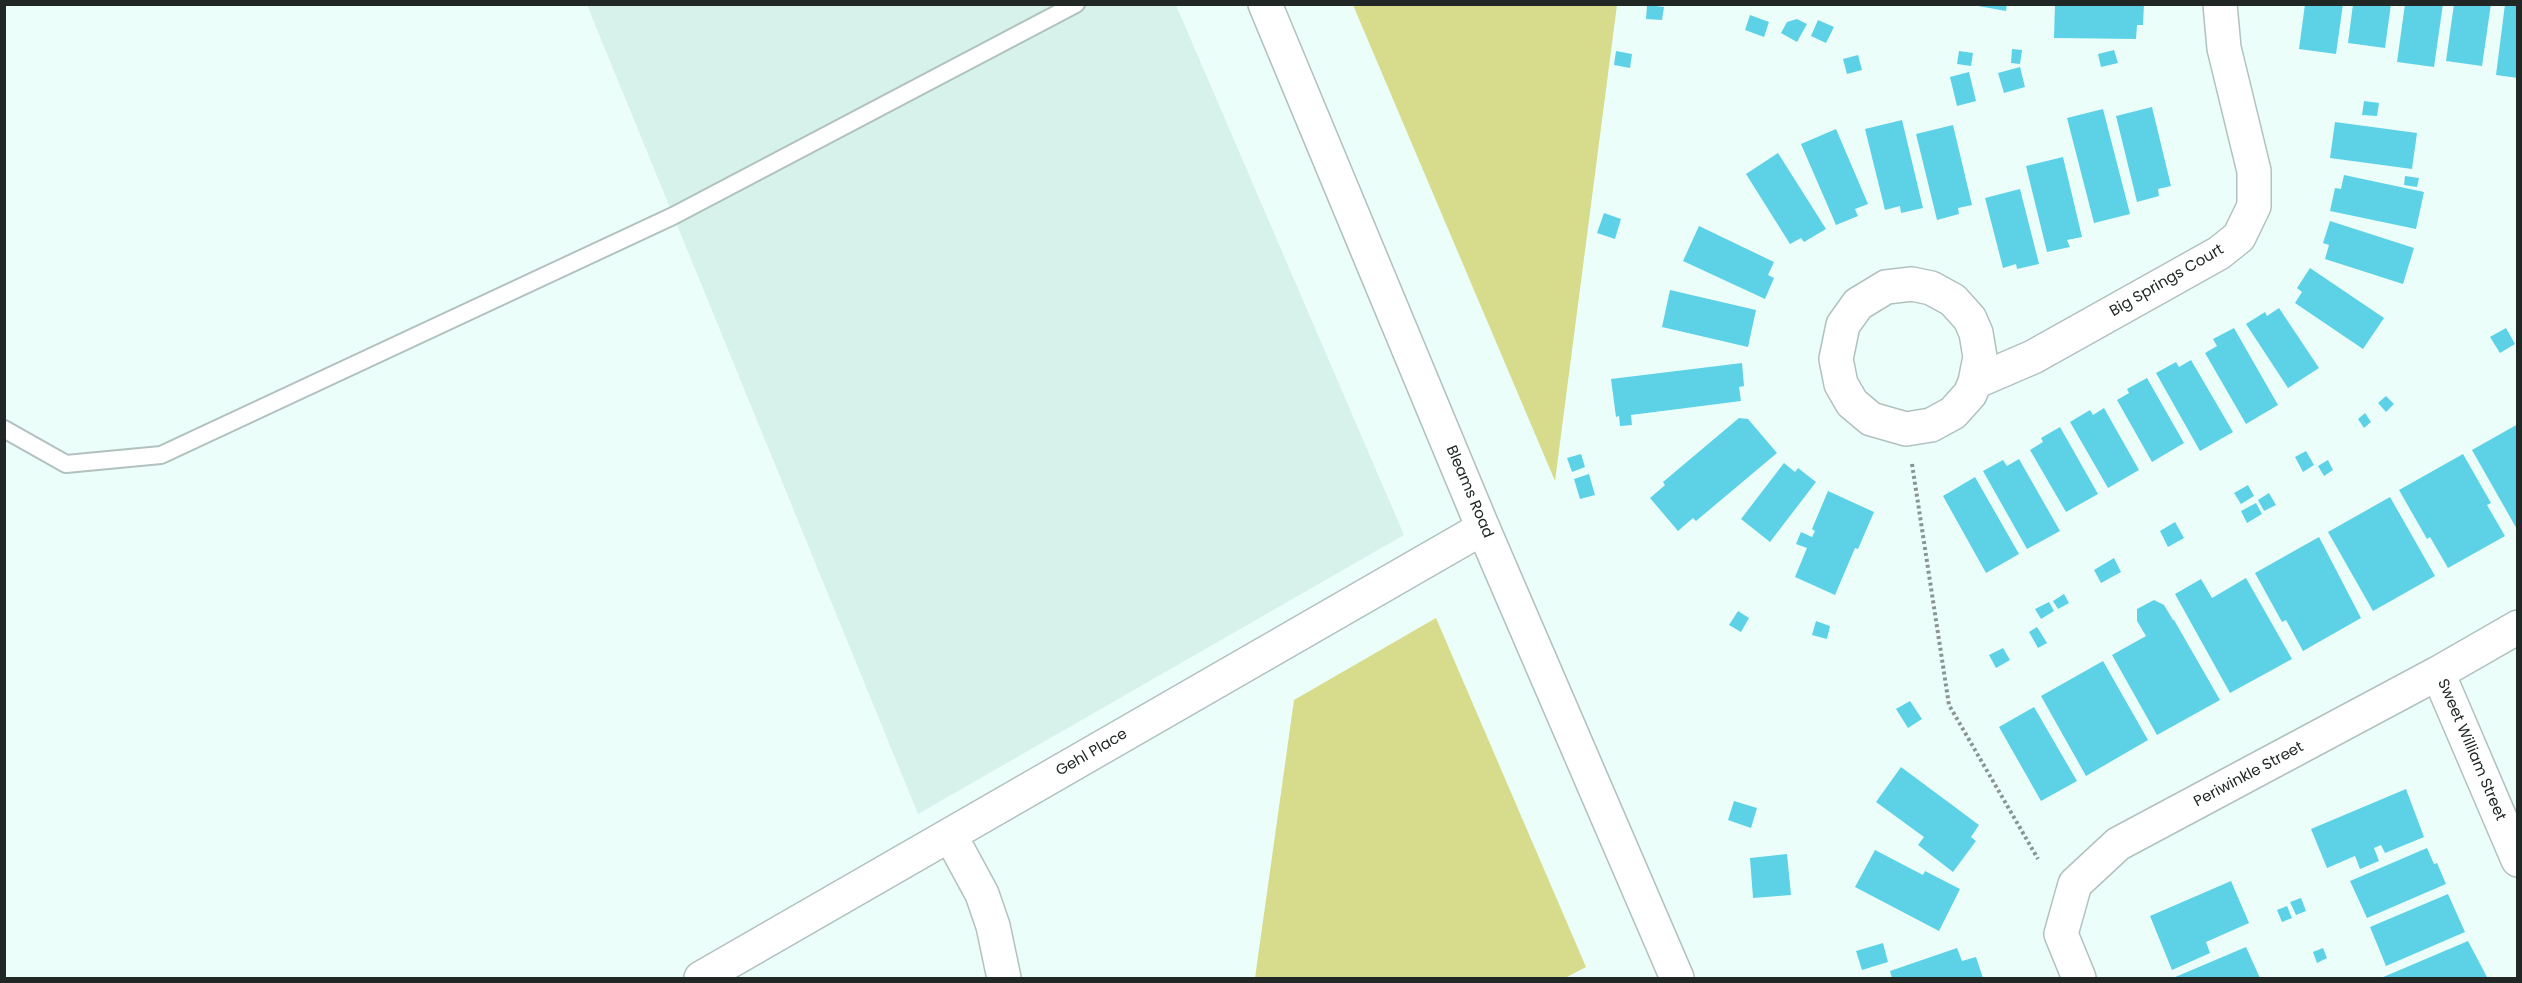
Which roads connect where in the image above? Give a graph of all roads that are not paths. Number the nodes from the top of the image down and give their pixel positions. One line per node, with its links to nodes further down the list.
1 (1076, 4): 5 (lane)
2 (1265, 4): 6 (street, Bleams Road)
3 (2220, 4): 4 (street, Big Springs Court)
4 (1975, 382): 4 (street)
5 (4, 429)
6 (1483, 528): 9 (street, Gehl Place); 13 (street, Bleams Road)
7 (2517, 627): 8 (street, Periwinkle Street)
8 (2438, 673): 10 (street, Sweet William Street); 14 (street, Periwinkle Street)
9 (950, 835): 11 (street, Gehl Place); 12 (street)
10 (2517, 861)
11 (701, 978)
12 (1004, 978)
13 (1677, 978)
14 (2079, 978)

